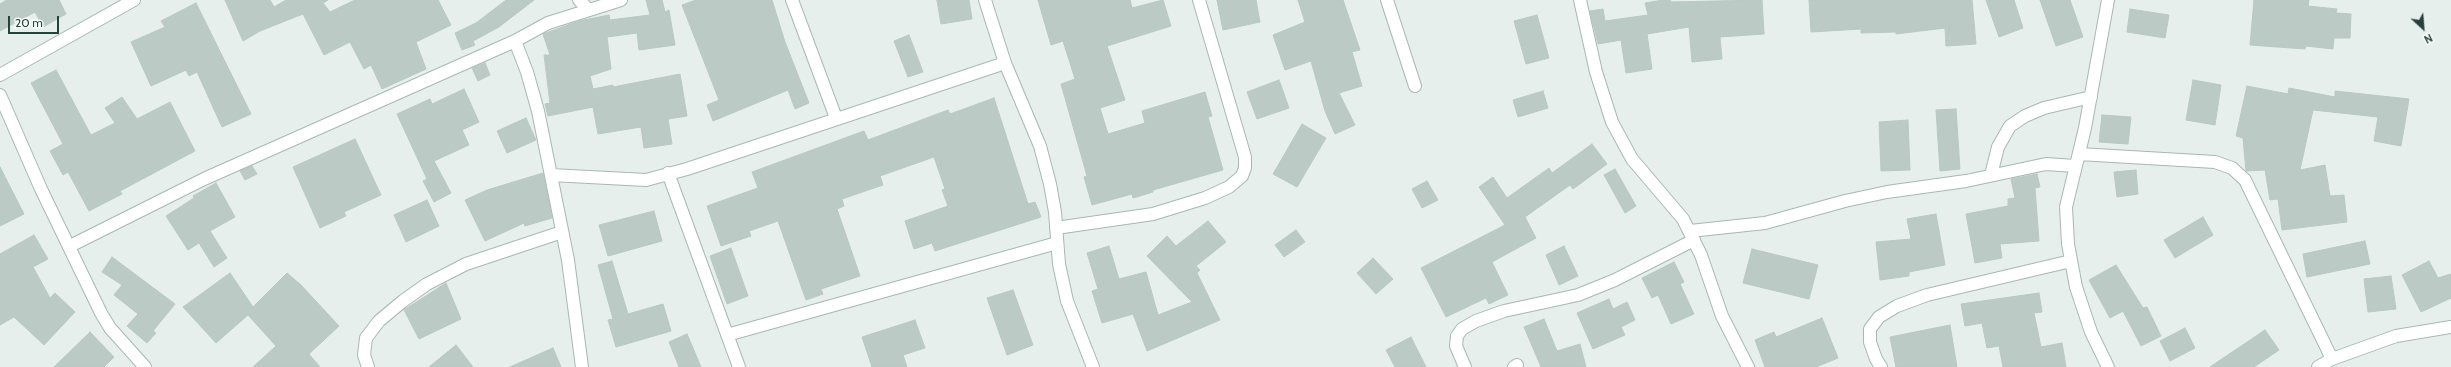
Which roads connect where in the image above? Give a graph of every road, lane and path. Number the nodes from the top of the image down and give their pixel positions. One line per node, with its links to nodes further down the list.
1 (134, 0): 13 (street)
2 (579, 0): 10 (street)
3 (621, 0): 10 (street)
4 (792, 0): 17 (street)
5 (985, 0): 12 (street)
6 (1199, 0): 23 (street)
7 (1387, 0): 14 (street)
8 (1580, 0): 25 (street)
9 (2108, 0): 16 (street)
10 (589, 10): 11 (street)
11 (515, 40): 21 (street); 27 (street)
12 (1004, 63): 17 (street); 23 (street)
13 (0, 74)
14 (1415, 86)
15 (0, 94): 27 (street)
16 (2091, 97): 18 (street); 22 (street)
17 (836, 118): 20 (street)
18 (2079, 154): 19 (street); 31 (street)
19 (2075, 166): 22 (street); 28 (street)
20 (668, 173): 21 (street); 30 (street)
21 (551, 175): 24 (street)
22 (1991, 175): 25 (street)
23 (1056, 228): 26 (street)
24 (562, 232): 33 (street); 34 (street)
25 (1692, 236): 37 (street); 38 (street)
26 (1057, 243): 30 (street); 36 (street)
27 (70, 246): 32 (street)
28 (2071, 261): 39 (street); 40 (street)
29 (2451, 326): 31 (street)
30 (727, 335): 35 (street)
31 (2332, 359): 41 (street)
32 (145, 367)
33 (368, 367)
34 (582, 367)
35 (739, 367)
36 (1093, 367)
37 (1466, 367)
38 (1748, 367)
39 (1881, 367)
40 (2108, 367)
41 (2318, 367)

